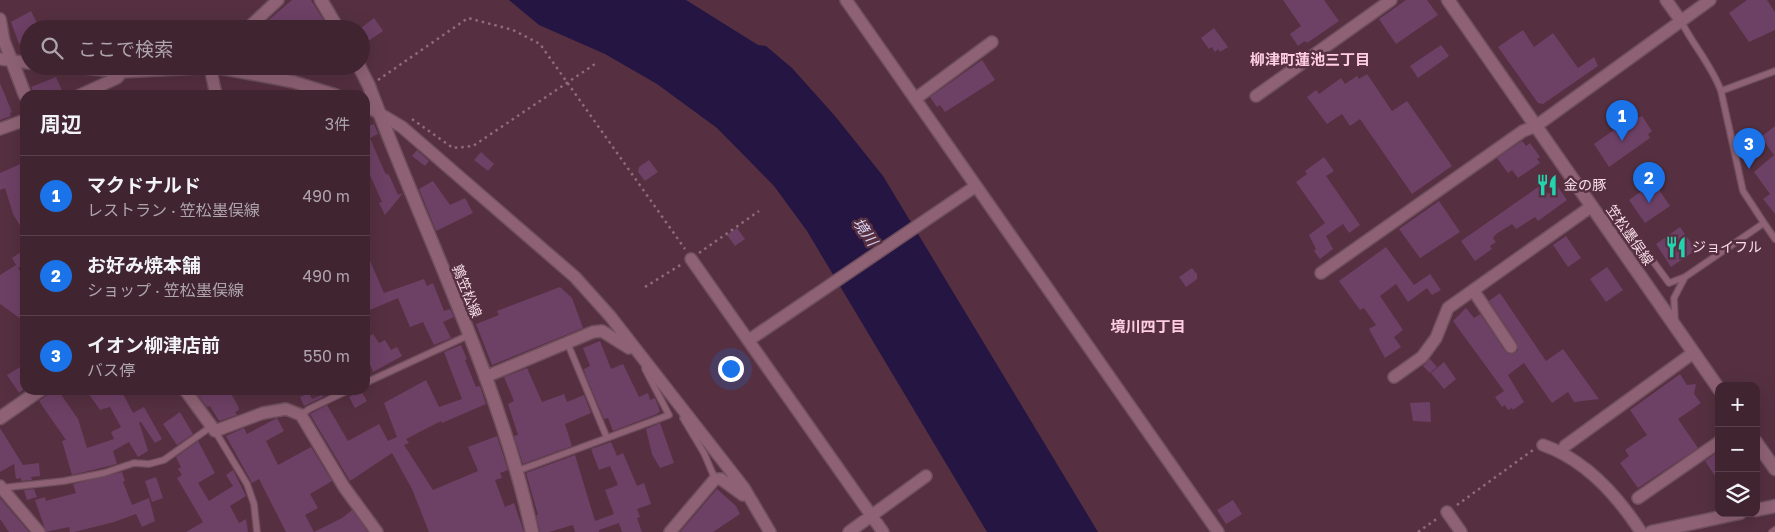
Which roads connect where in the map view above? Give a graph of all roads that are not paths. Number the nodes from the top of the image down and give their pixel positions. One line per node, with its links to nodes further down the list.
1 (278, 0): 9 (street)
2 (321, 0): 10 (main road)
3 (846, 0): 26 (street)
4 (1391, 0): 25 (street)
5 (1448, 0): 30 (main road, 笠松墨俣線)
6 (1666, 0): 11 (street)
7 (1710, 0): 11 (street)
8 (0, 19): 13 (street)
9 (257, 20)
10 (333, 20)
11 (1681, 21): 24 (lane); 30 (street)
12 (992, 42): 26 (street)
13 (6, 60): 14 (street); 20 (main road)
14 (20, 61)
15 (1775, 71): 24 (lane)
16 (120, 75): 21 (street)
17 (212, 75): 22 (street)
18 (257, 75): 23 (street)
19 (364, 75): 28 (main road, 鶉笠松線)
20 (22, 90)
21 (91, 90)
22 (215, 90)
23 (320, 90)
24 (1721, 91): 34 (lane)
25 (1256, 96)
26 (915, 99): 32 (street)
27 (370, 107): 28 (street)
28 (378, 111): 41 (main road, 鶉笠松線); 45 (street)
29 (20, 122): 31 (street)
30 (1536, 126): 33 (main road, 笠松墨俣線); 37 (street)
31 (0, 129)
32 (976, 186): 42 (street); 84 (street)
33 (1595, 211): 38 (lane); 39 (street); 40 (main road, 笠松墨俣線)
34 (1764, 223): 35 (lane); 38 (lane)
35 (1775, 239)
36 (691, 259): 42 (street)
37 (1321, 273)
38 (1685, 277): 40 (lane)
39 (1473, 290): 44 (street); 49 (street)
40 (1677, 330): 46 (main road, 笠松墨俣線)
41 (469, 334): 48 (main road, 鶉笠松線); 50 (lane)
42 (749, 340): 74 (street)
43 (568, 342): 45 (street); 48 (street); 59 (lane)
44 (1511, 347)
45 (636, 350): 47 (street)
46 (1693, 352): 51 (main road, 笠松墨俣線); 63 (street)
47 (645, 362): 56 (street); 59 (lane)
48 (485, 377): 65 (main road, 鶉笠松線)
49 (1394, 377)
50 (370, 381)
51 (1715, 383)
52 (33, 395): 57 (main road)
53 (189, 395): 58 (street)
54 (338, 395): 55 (lane)
55 (301, 415): 58 (street); 78 (street)
56 (687, 416): 67 (lane); 70 (street)
57 (0, 418)
58 (214, 429): 68 (lane); 77 (lane)
59 (607, 438): 65 (lane)
60 (1543, 445): 63 (street)
61 (1715, 445): 69 (street)
62 (1760, 448): 64 (main road)
63 (1562, 452): 86 (street)
64 (1775, 469)
65 (517, 471): 79 (main road, 鶉笠松線)
66 (926, 476): 74 (street)
67 (715, 479): 70 (street); 80 (street)
68 (1, 487): 76 (street)
69 (1638, 498)
70 (755, 503): 81 (street)
71 (1775, 506): 72 (main road)
72 (1760, 509)
73 (1447, 512): 85 (street)
74 (871, 516): 82 (street); 83 (street)
75 (1721, 517): 87 (main road)
76 (39, 532)
77 (257, 532)
78 (377, 532)
79 (532, 532)
80 (670, 532)
81 (770, 532)
82 (848, 532)
83 (883, 532)
84 (1218, 532)
85 (1461, 532)
86 (1641, 532)
87 (1652, 532)

